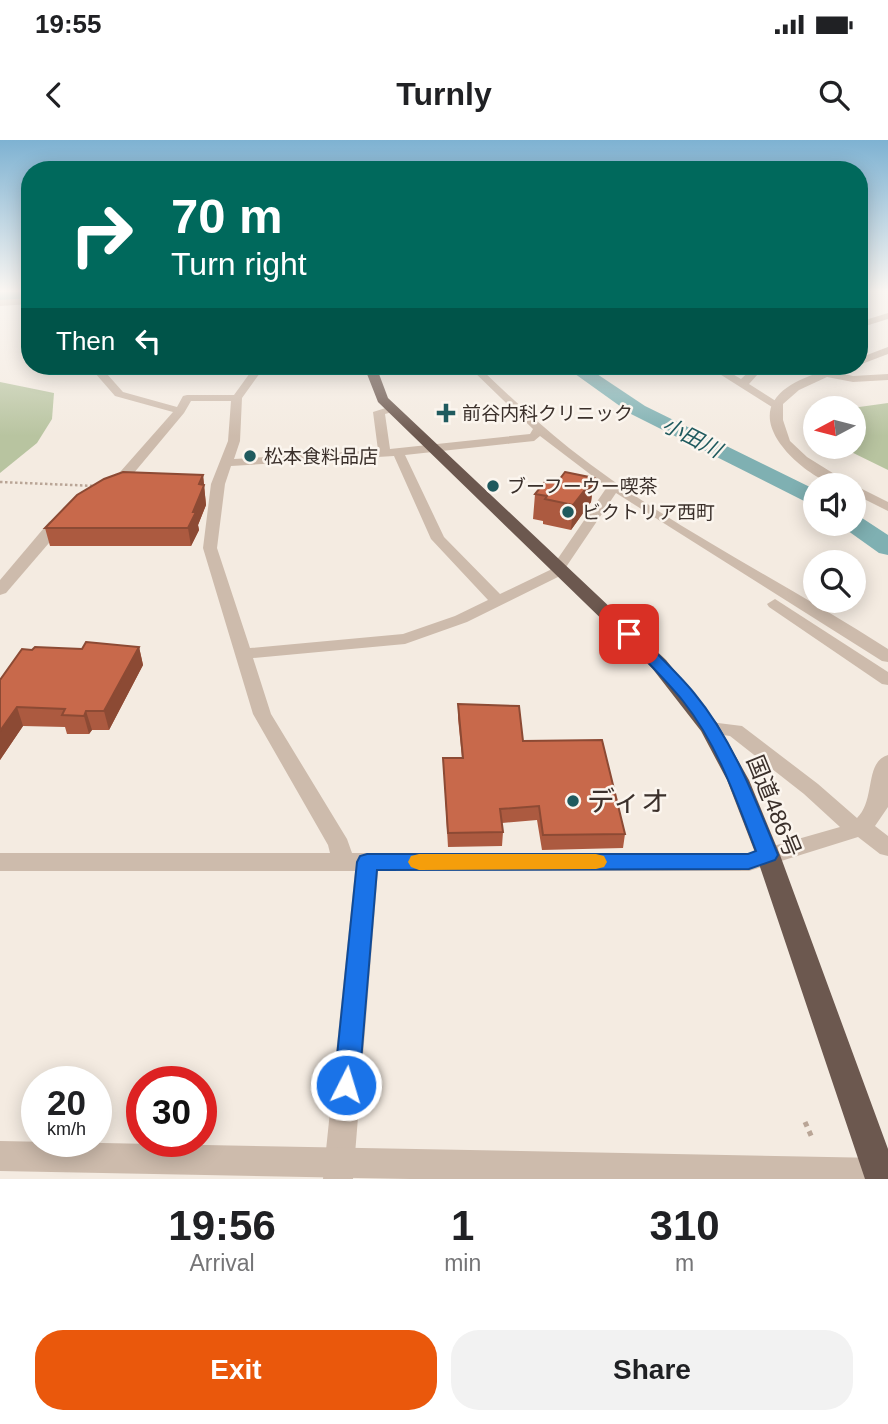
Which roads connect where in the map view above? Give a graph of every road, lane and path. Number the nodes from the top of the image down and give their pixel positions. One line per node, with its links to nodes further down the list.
1 (888, 350): 2 (street)
2 (868, 358)
3 (102, 375): 16 (street)
4 (254, 375): 13 (street)
5 (373, 375): 15 (highway, 国道486号)
6 (482, 375): 17 (street)
7 (726, 375): 12 (street)
8 (751, 375): 12 (street)
9 (825, 375): 14 (street)
10 (832, 375): 11 (street)
11 (888, 377)
12 (742, 385): 14 (street)
13 (237, 398): 16 (street); 20 (street)
14 (776, 405): 21 (street)
15 (392, 409): 18 (highway, 国道486号); 19 (street)
16 (180, 411): 24 (street)
17 (538, 430): 18 (street); 25 (street)
18 (433, 448): 19 (street); 29 (highway, 国道486号)
19 (392, 452): 20 (street); 31 (street)
20 (226, 463): 37 (street)
21 (824, 473)
22 (0, 482): 24 (path)
23 (143, 483): 24 (street)
24 (109, 487)
25 (613, 487): 29 (street); 32 (street)
26 (866, 495): 27 (street)
27 (888, 506)
28 (71, 512): 30 (street)
29 (559, 568): 31 (street); 40 (highway, 国道486号)
30 (0, 590)
31 (497, 600): 37 (street)
32 (803, 601)
33 (775, 604): 36 (street)
34 (808, 613): 36 (street)
35 (821, 613): 38 (street)
36 (816, 631): 39 (street)
37 (245, 654): 46 (street)
38 (888, 657)
39 (888, 680)
40 (710, 728): 42 (street); 44 (highway, 国道486号)
41 (888, 762): 42 (street)
42 (859, 828): 43 (street); 44 (street)
43 (888, 848)
44 (768, 855): 46 (street); 51 (highway, 国道486号)
45 (0, 862): 46 (street)
46 (355, 862): 50 (street)
47 (805, 1122): 48 (path)
48 (813, 1140)
49 (0, 1156): 50 (street)
50 (339, 1172): 51 (street)
51 (881, 1176)

